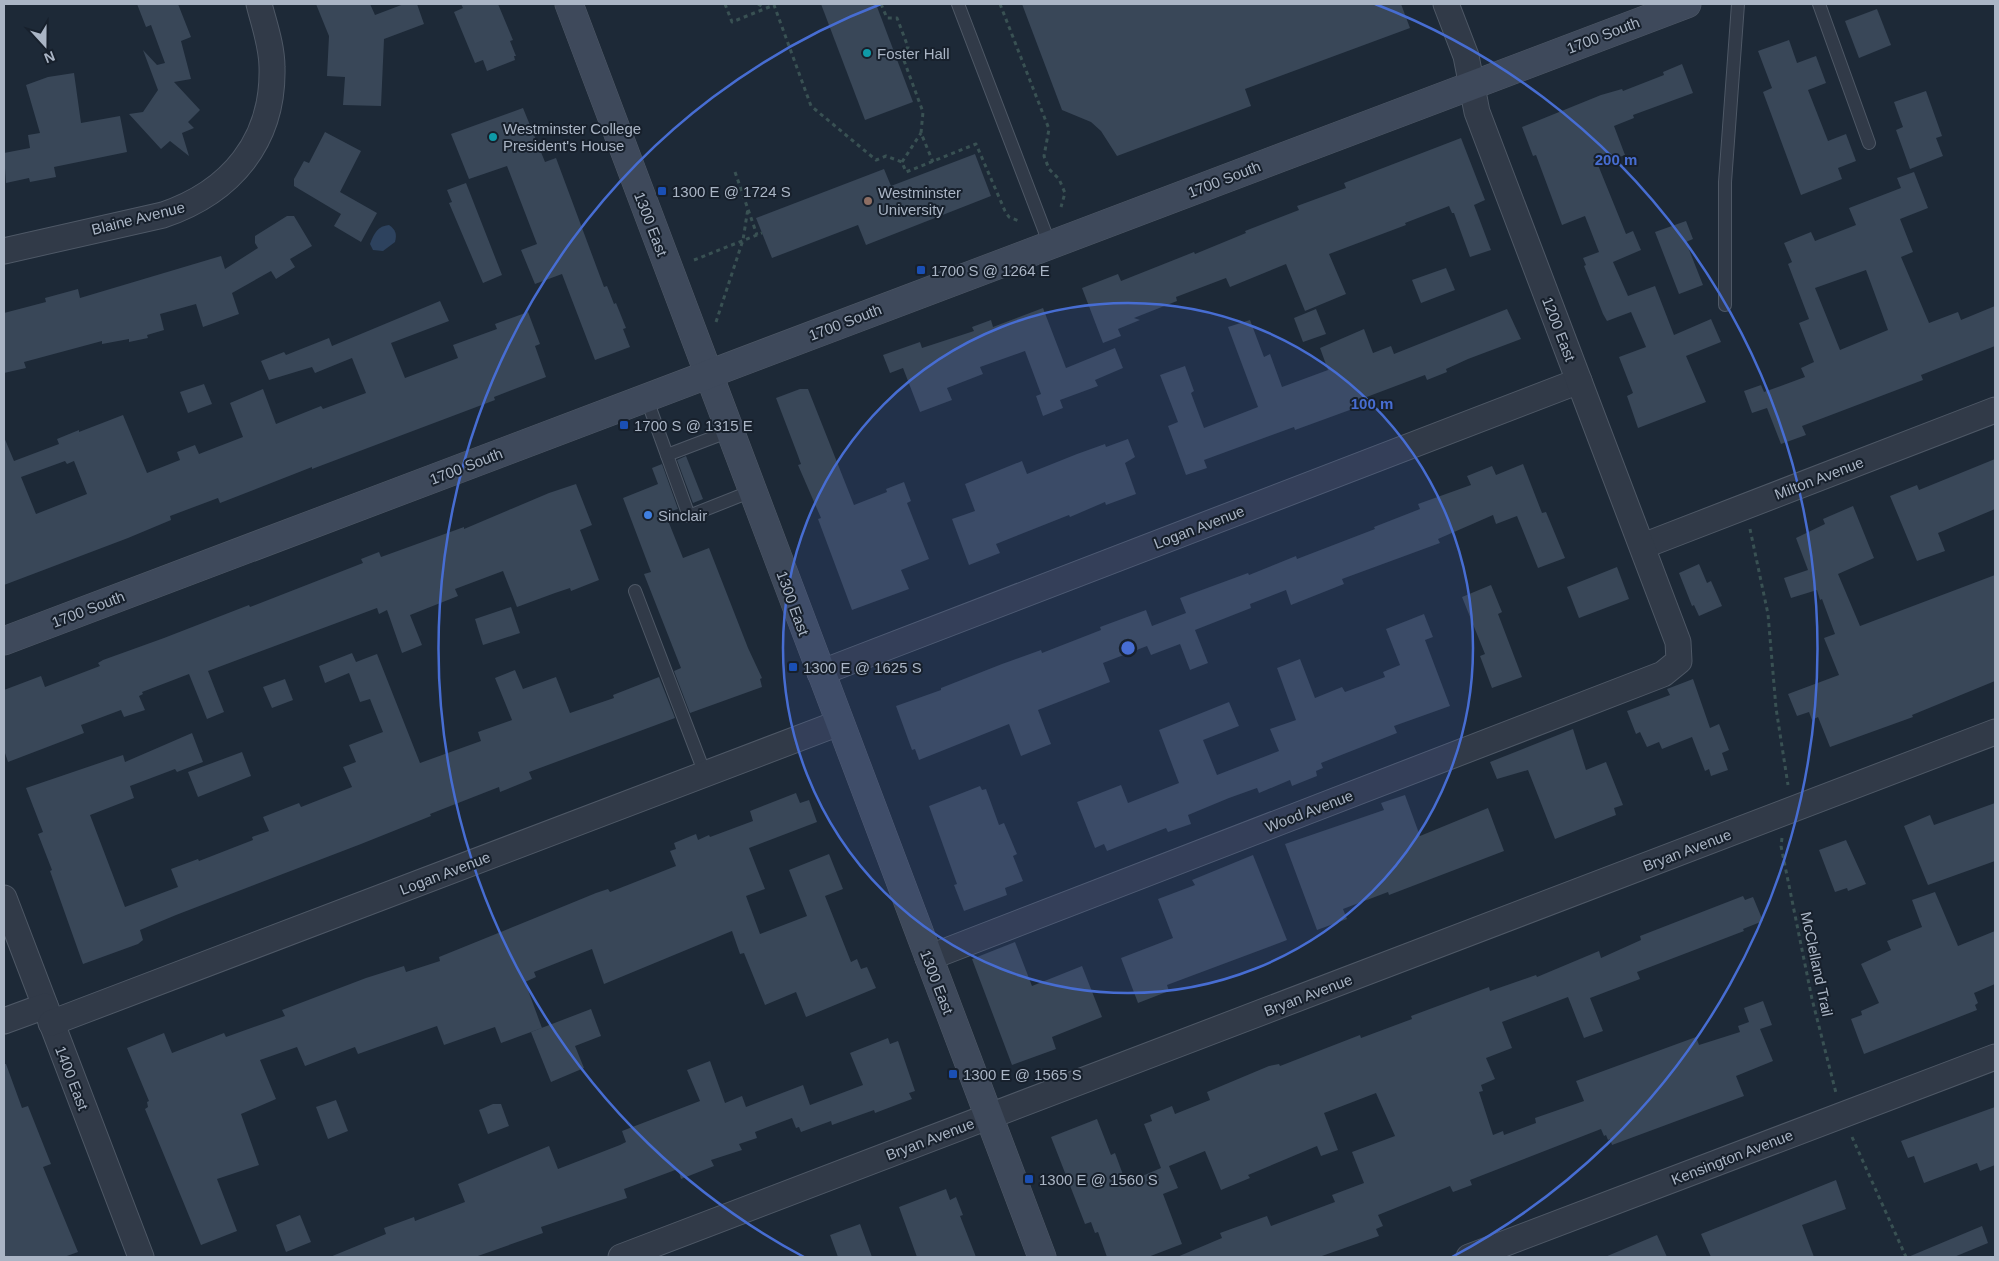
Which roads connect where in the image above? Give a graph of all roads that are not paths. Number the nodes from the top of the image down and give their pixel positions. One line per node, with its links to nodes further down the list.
1 (259, 4): 11 (street, Blaine Avenue)
2 (569, 4): 13 (street, 1300 East)
3 (958, 4): 10 (lane)
4 (1446, 4): 8 (street, 1200 East)
5 (1687, 4): 8 (street, 1700 South)
6 (1738, 4): 12 (lane)
7 (1819, 4): 9 (lane)
8 (1471, 85): 10 (street, 1700 South); 14 (street, 1200 East)
9 (1869, 143)
10 (1050, 245): 13 (street, 1700 South)
11 (4, 251)
12 (1725, 305)
13 (708, 374): 15 (street, 1700 South); 17 (street, 1300 East)
14 (1579, 381): 20 (street, 1200 East); 24 (street, Logan Avenue)
15 (646, 397): 18 (lane); 22 (street, 1700 South)
16 (1995, 410): 20 (street, Milton Avenue)
17 (730, 431): 18 (lane); 19 (street, 1300 East)
18 (667, 455): 19 (lane)
19 (752, 491): 24 (street, 1300 East)
20 (1643, 546): 23 (street, 1200 East)
21 (635, 591): 27 (lane)
22 (4, 641)
23 (1680, 653): 29 (street, Wood Avenue)
24 (820, 673): 25 (street, 1300 East)
25 (839, 723): 27 (street, Logan Avenue); 29 (street, 1300 East)
26 (1995, 732): 33 (street, Bryan Avenue)
27 (705, 774): 30 (street, Logan Avenue)
28 (4, 898): 30 (street, 1400 East)
29 (928, 958): 33 (street, 1300 East)
30 (48, 1014): 31 (street, Logan Avenue); 34 (street, 1400 East)
31 (4, 1021)
32 (1995, 1057): 37 (street, Kensington Avenue)
33 (988, 1117): 35 (street, Bryan Avenue); 36 (street, 1300 East)
34 (141, 1257)
35 (621, 1257)
36 (1042, 1257)
37 (1469, 1257)

